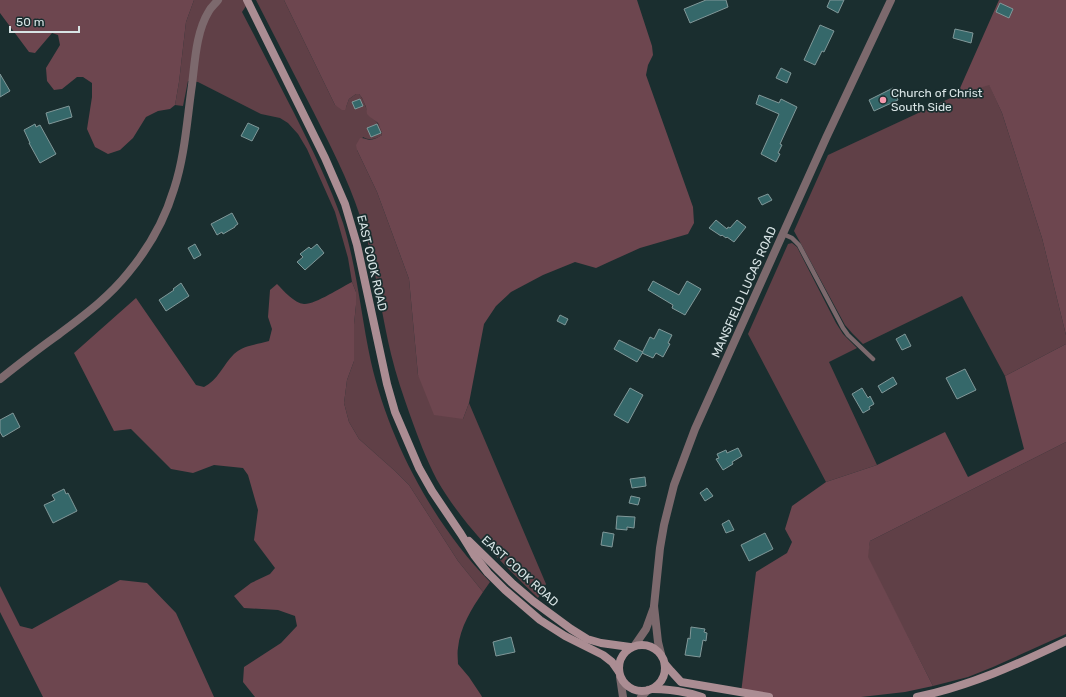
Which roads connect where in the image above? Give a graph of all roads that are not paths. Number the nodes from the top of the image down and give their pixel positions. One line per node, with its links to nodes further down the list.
1 (218, 0): 6 (street)
2 (247, 0): 7 (main road, EAST COOK ROAD)
3 (891, 0): 4 (street, MANSFIELD LUCAS ROAD)
4 (783, 234): 5 (lane); 8 (street, MANSFIELD LUCAS ROAD)
5 (873, 359)
6 (0, 379)
7 (461, 534): 10 (main road, EAST COOK ROAD); 13 (main road, EAST COOK ROAD)
8 (654, 606): 10 (street, MANSFIELD LUCAS ROAD); 11 (street, MANSFIELD LUCAS ROAD)
9 (1066, 641): 19 (main road)
10 (632, 646): 11 (main road); 13 (main road)
11 (661, 654): 12 (main road)
12 (665, 663): 14 (main road); 18 (main road)
13 (619, 674): 14 (main road); 15 (street)
14 (650, 690): 16 (street); 17 (main road)
15 (623, 697)
16 (641, 697)
17 (702, 697)
18 (769, 697)
19 (917, 697)

